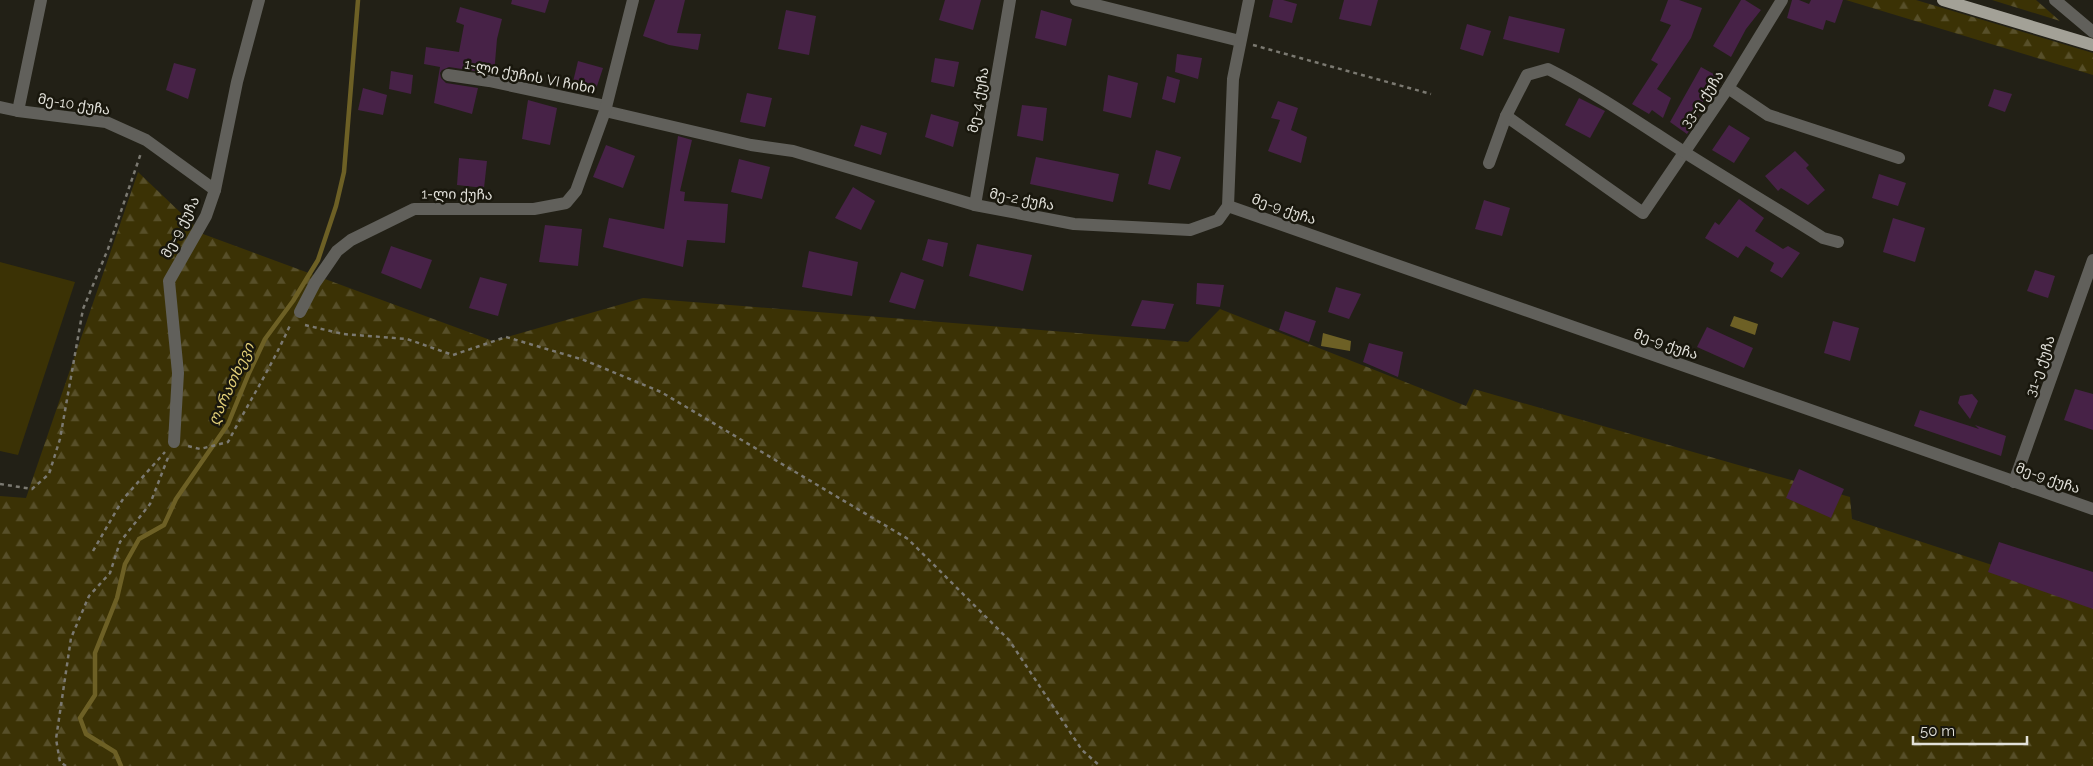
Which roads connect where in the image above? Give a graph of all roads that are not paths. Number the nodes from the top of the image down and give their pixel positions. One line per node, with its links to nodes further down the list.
1 (41, 0): 17 (street)
2 (259, 0): 22 (street, მე-9 ქუჩა)
3 (632, 0): 16 (street, 1-ლი ქუჩა)
4 (1010, 0): 23 (street, მე-4 ქუჩა)
5 (1076, 0): 11 (street)
6 (1249, 0): 11 (street)
7 (1782, 0): 14 (street, 33-ე ქუჩა)
8 (1943, 0): 12 (main road)
9 (2055, 0): 10 (street)
10 (2093, 32)
11 (1240, 41): 24 (street)
12 (2093, 45)
13 (448, 75): 16 (street, 1-ლი ქუჩის VI ჩიხი)
14 (1728, 88): 19 (street, 33-ე ქუჩა); 20 (street)
15 (0, 106): 17 (street, მე-10 ქუჩა)
16 (606, 109): 23 (street, მე-2 ქუჩა); 28 (street, 1-ლი ქუჩა)
17 (18, 111): 22 (street, მე-10 ქუჩა)
18 (1506, 116): 19 (street); 19 (street, 33-ე ქუჩა); 21 (street)
19 (1684, 152): 25 (street)
20 (1899, 158)
21 (1489, 163)
22 (215, 190): 29 (street, მე-9 ქუჩა)
23 (975, 205): 24 (street, მე-2 ქუჩა)
24 (1228, 206): 30 (street, მე-9 ქუჩა)
25 (1838, 242)
26 (2093, 260): 27 (street, 31-ე ქუჩა)
27 (2090, 277): 30 (street, 31-ე ქუჩა)
28 (296, 317)
29 (174, 442)
30 (2014, 482): 31 (street, მე-9 ქუჩა)
31 (2093, 510)

